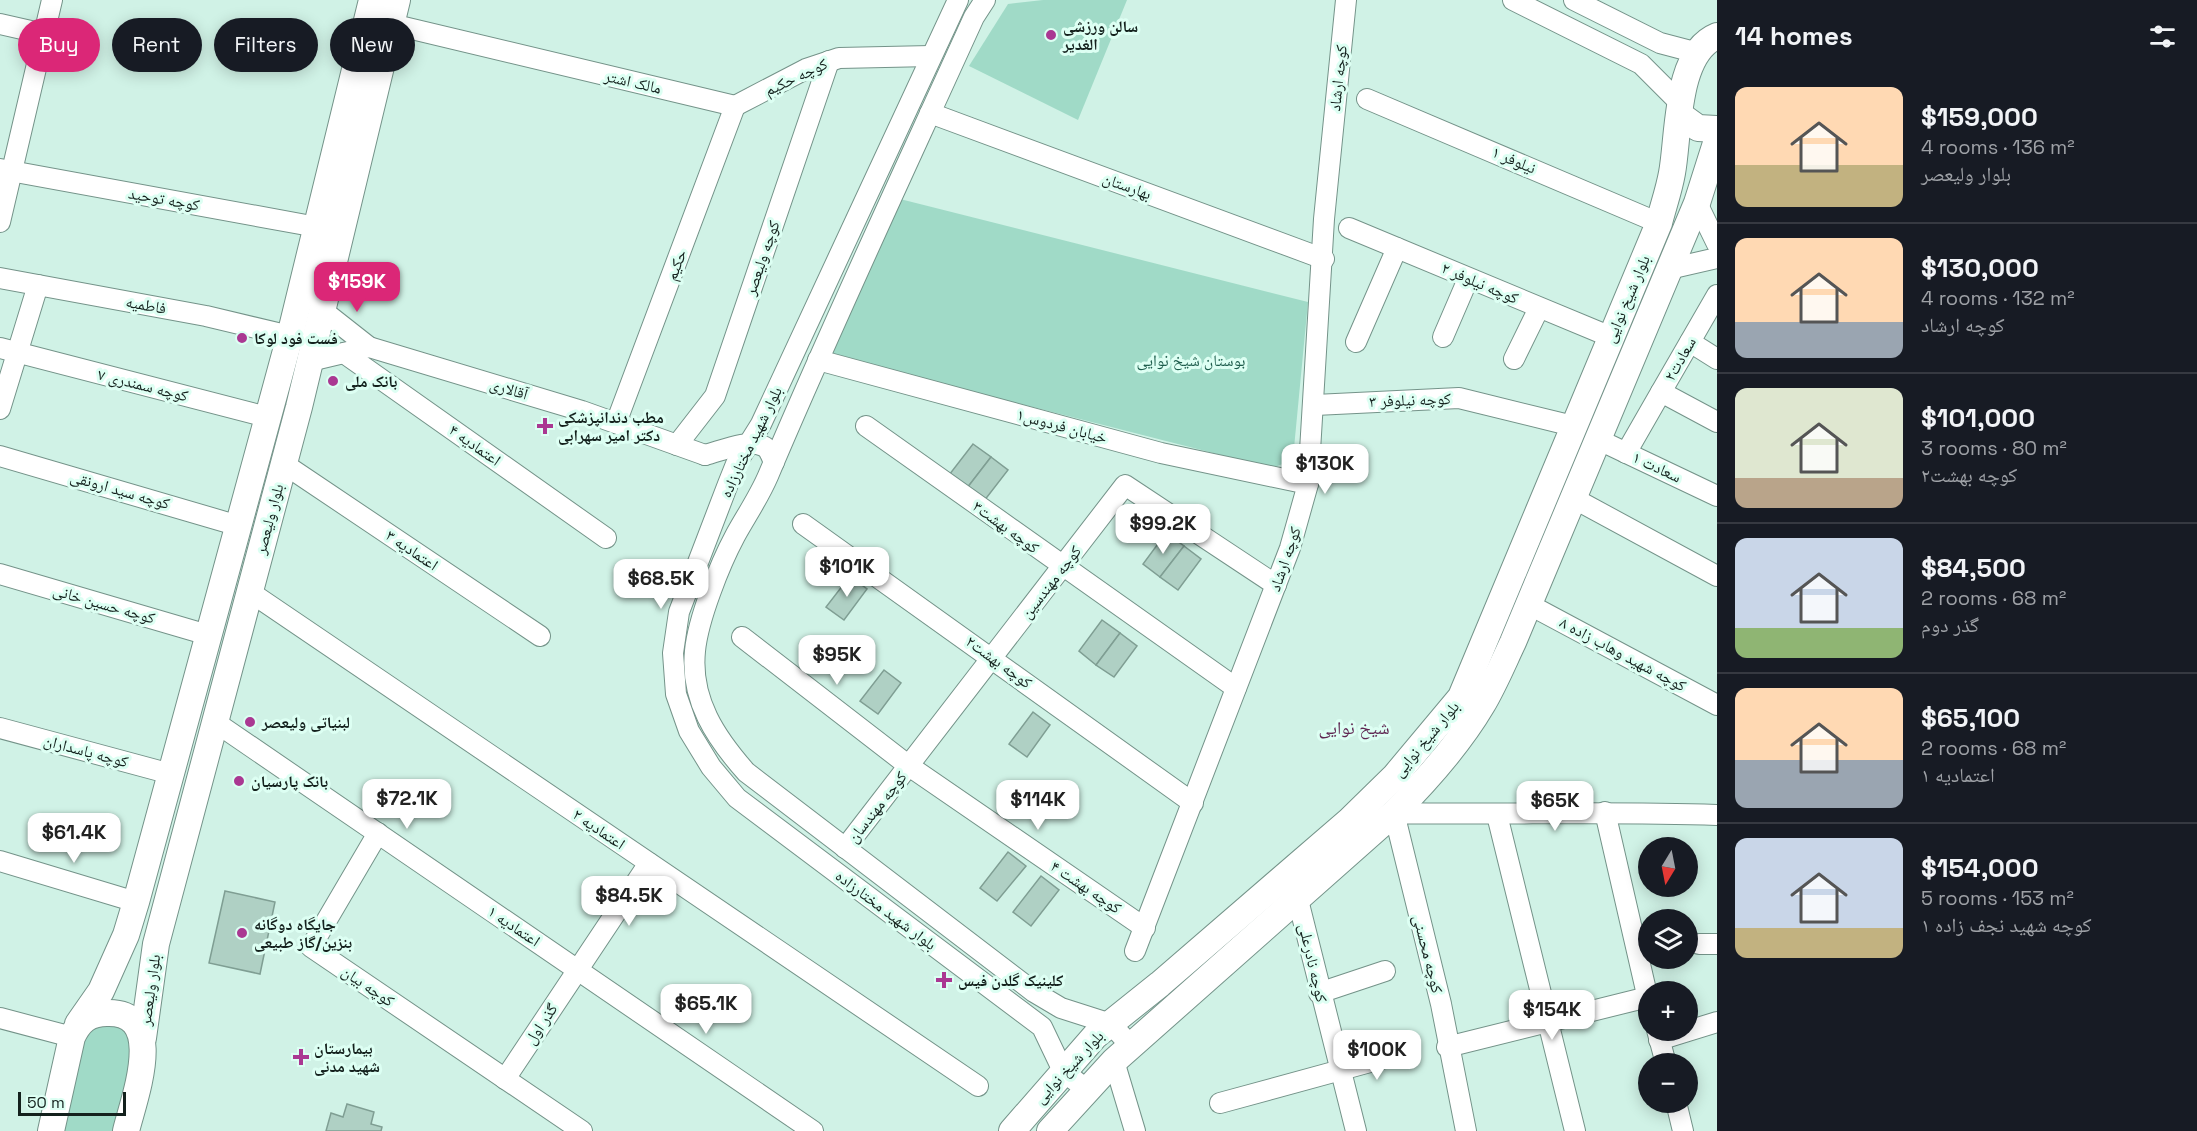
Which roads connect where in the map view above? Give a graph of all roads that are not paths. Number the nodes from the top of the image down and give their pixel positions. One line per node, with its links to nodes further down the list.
1 (52, 0): 9 (street)
2 (372, 0): 24 (main road, بلوار ولیعصر)
3 (958, 0): 14 (street, بلوار شهید مختارزاده)
4 (985, 0): 21 (street, بلوار شهید مختارزاده)
5 (1346, 0): 34 (street, کوچه ارشاد)
6 (1513, 0): 16 (street)
7 (1584, 2): 13 (street)
8 (394, 12): 19 (street, مالک اشتر); 24 (main road, بلوار ولیعصر)
9 (48, 18)
10 (0, 24): 11 (street)
11 (18, 28)
12 (1712, 40): 13 (street); 20 (main road, بلوار شیخ نوایی)
13 (1660, 43): 16 (street)
14 (931, 56): 15 (street, کوچه حکیم); 64 (street, بلوار شهید مختارزاده)
15 (829, 61): 19 (street, کوچه حکیم); 63 (street, کوچه ولیعصر)
16 (1641, 64): 20 (street)
17 (33, 72): 25 (street)
18 (1367, 99): 28 (street, ۱ نیلوفر)
19 (735, 106): 59 (street, حکیم)
20 (1679, 109): 22 (main road); 28 (main road, بلوار شیخ نوایی)
21 (930, 113): 34 (street, بهارستان); 52 (street, بلوار شهید مختارزاده)
22 (1717, 129)
23 (1717, 140): 26 (main road, بلوار شیخ نوایی)
24 (344, 158): 29 (main road, بلوار ولیعصر); 41 (main road, بلوار ولیعصر)
25 (6, 170): 27 (street); 29 (street, کوچه توحید)
26 (1697, 203): 31 (street); 35 (main road, بلوار شیخ نوایی)
27 (0, 222)
28 (1659, 223): 44 (main road, بلوار شیخ نوایی)
29 (317, 227): 42 (main road, بلوار ولیعصر)
30 (1349, 228): 32 (street, کوچه نیلوفر ۲)
31 (1717, 244)
32 (1397, 248): 37 (street, کوچه نیلوفر ۲); 45 (street)
33 (1717, 258): 35 (street)
34 (1324, 259): 55 (street, کوچه ارشاد)
35 (1669, 269): 62 (main road, بلوار شیخ نوایی)
36 (0, 278): 38 (street, فاطمیه)
37 (1468, 279): 40 (street, کوچه نیلوفر ۲); 43 (street)
38 (38, 285): 42 (street, فاطمیه); 48 (street)
39 (1717, 295): 46 (street, سعادت۲)
40 (1539, 308): 44 (street, کوچه نیلوفر ۲); 50 (street)
41 (322, 310): 47 (street); 53 (main road, بلوار ولیعصر)
42 (290, 336): 57 (main road, بلوار ولیعصر)
43 (1443, 337)
44 (1611, 337): 61 (main road, بلوار شیخ نوایی)
45 (1356, 342)
46 (1690, 342): 51 (street); 54 (street, سعادت۲)
47 (369, 346): 49 (street); 59 (street, آقالاری)
48 (9, 350): 56 (street); 57 (street, کوچه سمندری ۷)
49 (344, 353): 53 (street); 77 (street, اعتمادیه ۴)
50 (1514, 359)
51 (1717, 359)
52 (818, 360): 68 (street, بلوار شهید مختارزاده); 71 (street, خیابان فردوس۱)
53 (310, 361): 69 (main road, بلوار ولیعصر)
54 (1661, 392): 58 (street); 65 (street, سعادت۲)
55 (1315, 405): 61 (street, کوچه نیلوفر ۳); 71 (street, کوچه ارشاد)
56 (0, 409)
57 (267, 417): 76 (main road, بلوار ولیعصر)
58 (1717, 422)
59 (616, 423): 63 (street, آقالاری)
60 (866, 426): 78 (street, کوچه بهشت۳)
61 (1573, 426): 117 (main road, بلوار شیخ نوایی)
62 (1597, 439): 65 (street, سعادت ۱); 74 (main road, بلوار شیخ نوایی)
63 (677, 445): 66 (street, آقالاری)
64 (748, 445): 66 (street); 68 (street); 70 (street, بلوار شهید مختارزاده)
65 (1626, 453): 73 (street, سعادت ۱)
66 (705, 455): 70 (street)
67 (0, 456): 76 (street, کوچه سید ارونقی)
68 (774, 462): 72 (street, بلوار شهید مختارزاده)
69 (284, 464): 82 (main road, بلوار ولیعصر); 85 (street, اعتمادیه ۳)
70 (728, 484): 72 (street); 124 (street, بلوار شهید مختارزاده)
71 (1308, 484): 81 (street, کوچه ارشاد)
72 (758, 495): 100 (street, بلوار شهید مختارزاده)
73 (1717, 496)
74 (1573, 498): 80 (street); 83 (main road, بلوار شیخ نوایی)
75 (803, 524): 87 (street, کوچه بهشت۲)
76 (239, 526): 84 (main road, بلوار ولیعصر)
77 (606, 538)
78 (1062, 567): 81 (street, کوچه مهندسین); 87 (street, کوچه مهندسین); 88 (street, کوچه بهشت۳)
79 (0, 574): 84 (street, کوچه حسین خانی)
80 (1717, 576)
81 (1276, 585): 88 (street, کوچه ارشاد)
82 (250, 592): 90 (main road, بلوار ولیعصر); 102 (street, اعتمادیه ۲)
83 (1528, 604): 89 (street, کوچه شهید وهاب زاده ۸); 96 (main road, بلوار شیخ نوایی)
84 (208, 635): 93 (main road, بلوار ولیعصر)
85 (540, 636)
86 (742, 637): 92 (street, کوچه بهشت ۴)
87 (993, 657): 92 (street, کوچه مهندسین); 94 (street, کوچه بهشت۲)
88 (1236, 688): 94 (street, کوچه ارشاد)
89 (1717, 705)
90 (215, 722): 99 (street, اعتمادیه ۱); 113 (main road, بلوار ولیعصر)
91 (0, 728): 93 (street, کوچه پاسداران)
92 (909, 766): 100 (street, کوچه مهندسان); 105 (street, کوچه بهشت ۴)
93 (171, 774): 104 (main road, بلوار ولیعصر)
94 (1193, 803): 105 (street, کوچه ارشاد)
95 (1605, 812): 97 (street); 98 (street); 109 (street)
96 (1394, 813): 97 (street); 103 (main road, بلوار شیخ نوایی); 121 (street, کوچه محسنی)
97 (1497, 815): 116 (street)
98 (1717, 815)
99 (378, 833): 107 (street, اعتمادیه ۱); 126 (street, کوچه بیان)
100 (845, 848): 117 (street, بلوار شهید مختارزاده)
101 (0, 861): 104 (street)
102 (648, 863): 107 (street, گذر اول); 127 (street, اعتمادیه ۲)
103 (1298, 900): 111 (street, کوچه نادرعلی); 123 (main road, بلوار شیخ نوایی)
104 (136, 902): 110 (main road, بلوار ولیعصر)
105 (1145, 928): 106 (street, کوچه ارشاد)
106 (1135, 951)
107 (578, 969): 126 (street, گذر اول); 134 (street, اعتمادیه ۱)
108 (1385, 971): 111 (street)
109 (1644, 981)
110 (101, 991): 113 (main road); 119 (main road, بلوار ولیعصر)
111 (1320, 993): 125 (street, کوچه نادرعلی)
112 (1638, 1000): 116 (street)
113 (146, 1002): 120 (main road, بلوار ولیعصر)
114 (0, 1018): 119 (street)
115 (1717, 1022): 118 (street)
116 (1547, 1023): 121 (street); 140 (street)
117 (1112, 1024): 123 (street); 124 (main road, بلوار شیخ نوایی)
118 (1698, 1026)
119 (75, 1031): 120 (main road); 131 (main road)
120 (143, 1038): 132 (main road, بلوار ولیعصر)
121 (1447, 1047): 139 (street, کوچه محسنی)
122 (1403, 1053): 125 (street)
123 (1122, 1054): 128 (main road, بلوار شیخ نوایی); 137 (street)
124 (1063, 1071): 128 (street, بلوار شهید مختارزاده); 135 (main road, بلوار شیخ نوایی)
125 (1340, 1072): 129 (street); 138 (street, کوچه نادرعلی)
126 (505, 1079): 133 (street)
127 (978, 1086)
128 (1086, 1089): 136 (main road, بلوار شیخ نوایی)
129 (1220, 1103)
130 (1679, 1113): 141 (street)
131 (51, 1131)
132 (126, 1131)
133 (582, 1131)
134 (813, 1131)
135 (1012, 1131)
136 (1050, 1131)
137 (1135, 1131)
138 (1356, 1131)
139 (1466, 1131)
140 (1575, 1131)
141 (1683, 1131)

